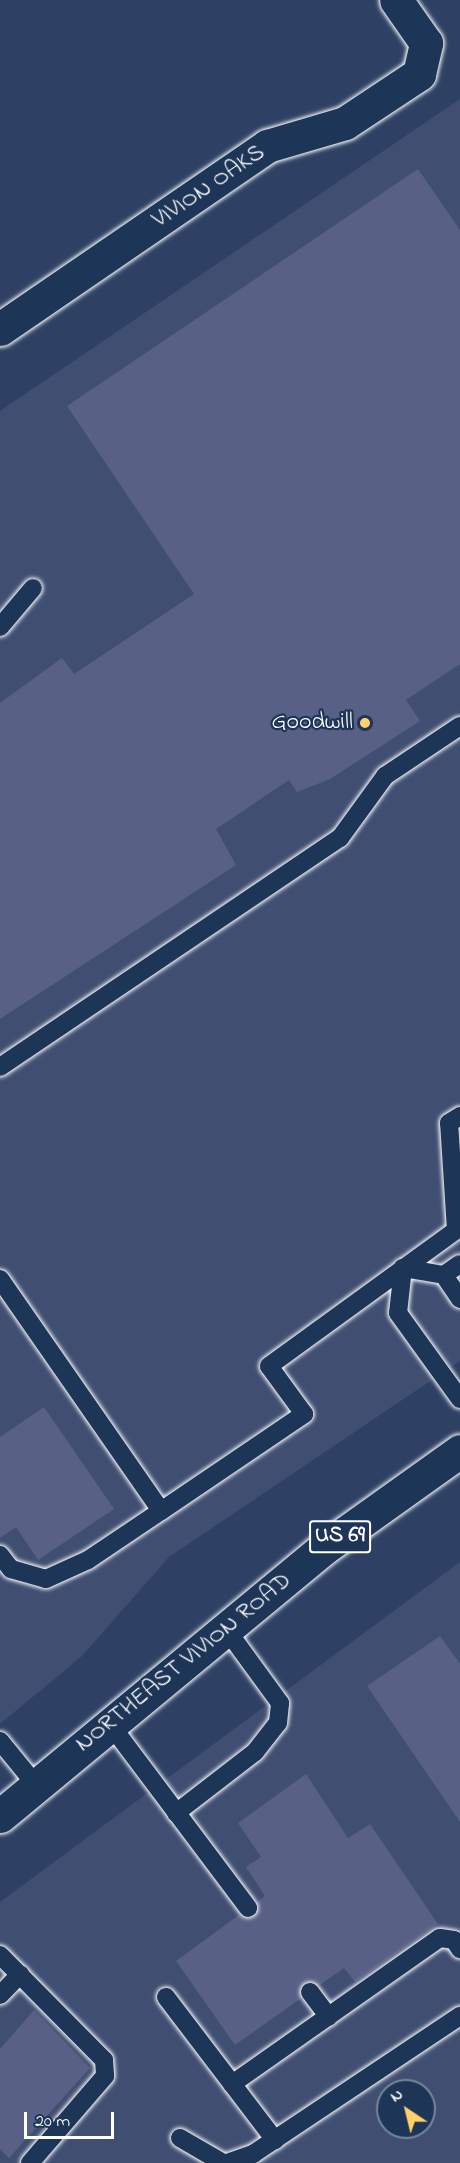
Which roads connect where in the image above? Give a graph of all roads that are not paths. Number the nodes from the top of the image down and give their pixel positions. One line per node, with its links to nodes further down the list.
1 (396, 0): 2 (main road, VIVION OAKS)
2 (0, 329)
3 (33, 588): 4 (lane)
4 (0, 627)
5 (460, 726): 6 (lane)
6 (0, 1067)
7 (460, 1116): 9 (lane)
8 (460, 1264): 10 (lane)
9 (403, 1268): 10 (lane); 13 (lane); 15 (lane)
10 (444, 1275): 12 (lane)
11 (0, 1279): 15 (lane)
12 (460, 1299)
13 (460, 1399)
14 (460, 1451): 17 (main road, NORTHEAST VIVION ROAD / US 69)
15 (161, 1511): 16 (lane)
16 (0, 1555)
17 (226, 1629): 18 (main road, NORTHEAST VIVION ROAD / US 69); 21 (lane)
18 (110, 1724): 20 (main road, NORTHEAST VIVION ROAD / US 69); 21 (lane)
19 (0, 1741): 20 (lane)
20 (36, 1785): 22 (main road, NORTHEAST VIVION ROAD / US 69)
21 (176, 1813): 23 (lane)
22 (0, 1816)
23 (248, 1908)
24 (460, 1948): 31 (lane)
25 (0, 1954): 26 (lane)
26 (20, 1974): 28 (lane); 35 (lane)
27 (310, 1992): 31 (lane)
28 (0, 1995)
29 (166, 1997): 32 (lane)
30 (460, 2016): 34 (lane)
31 (329, 2017): 32 (lane)
32 (232, 2084): 34 (lane)
33 (180, 2138): 36 (lane)
34 (275, 2140): 36 (lane)
35 (30, 2163)
36 (225, 2163)

